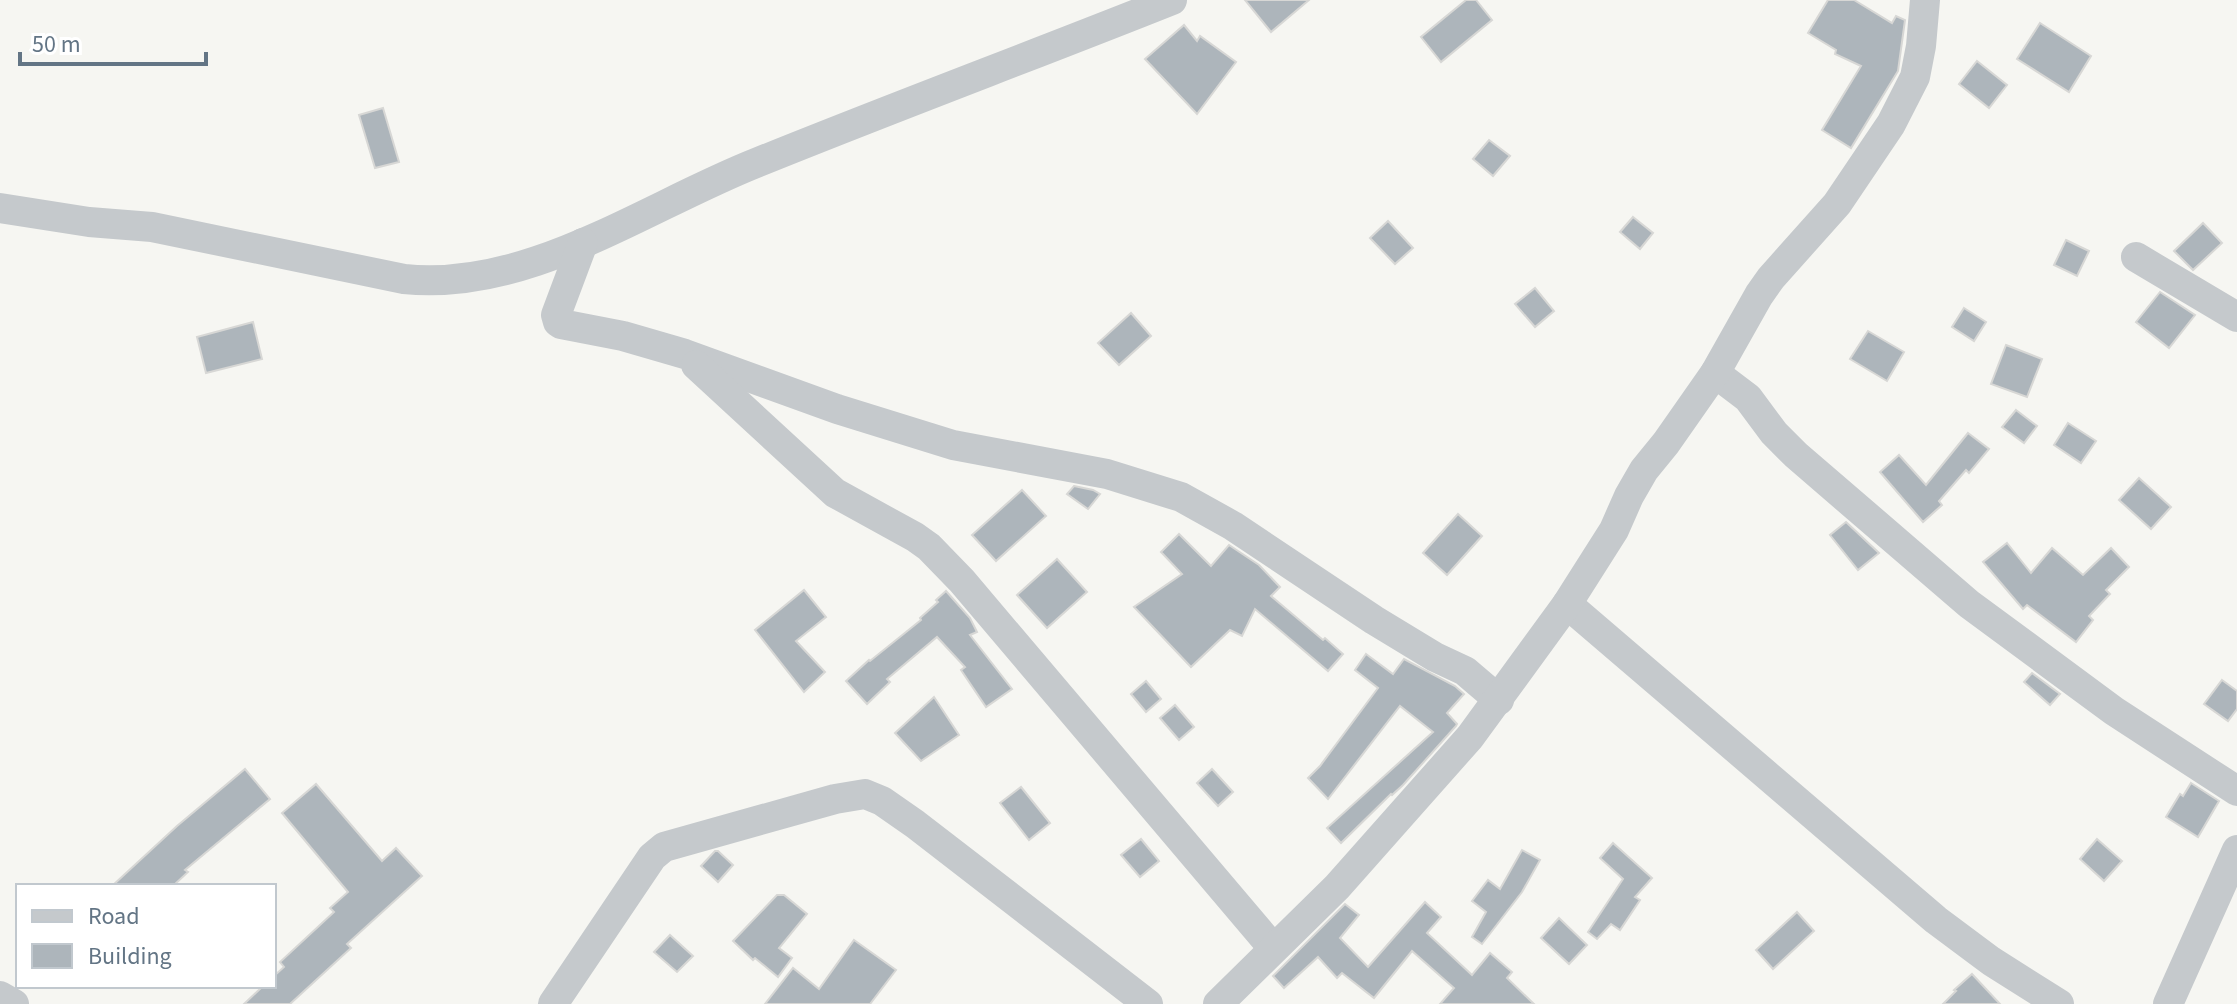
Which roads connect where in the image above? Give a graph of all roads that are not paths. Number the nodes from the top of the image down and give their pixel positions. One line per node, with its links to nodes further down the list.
1 (1172, 0): 4 (street)
2 (1925, 0): 8 (street)
3 (0, 208): 4 (street)
4 (583, 243): 7 (street)
5 (2136, 257): 6 (street)
6 (2237, 317)
7 (685, 354): 10 (street); 13 (street)
8 (1715, 373): 9 (street); 11 (street)
9 (1567, 604): 10 (street); 17 (street)
10 (1499, 700): 13 (street)
11 (2237, 791)
12 (2237, 850): 18 (street)
13 (1273, 948): 16 (street)
14 (553, 1004): 15 (street)
15 (1148, 1004)
16 (1218, 1004)
17 (2059, 1004)
18 (2168, 1004)

